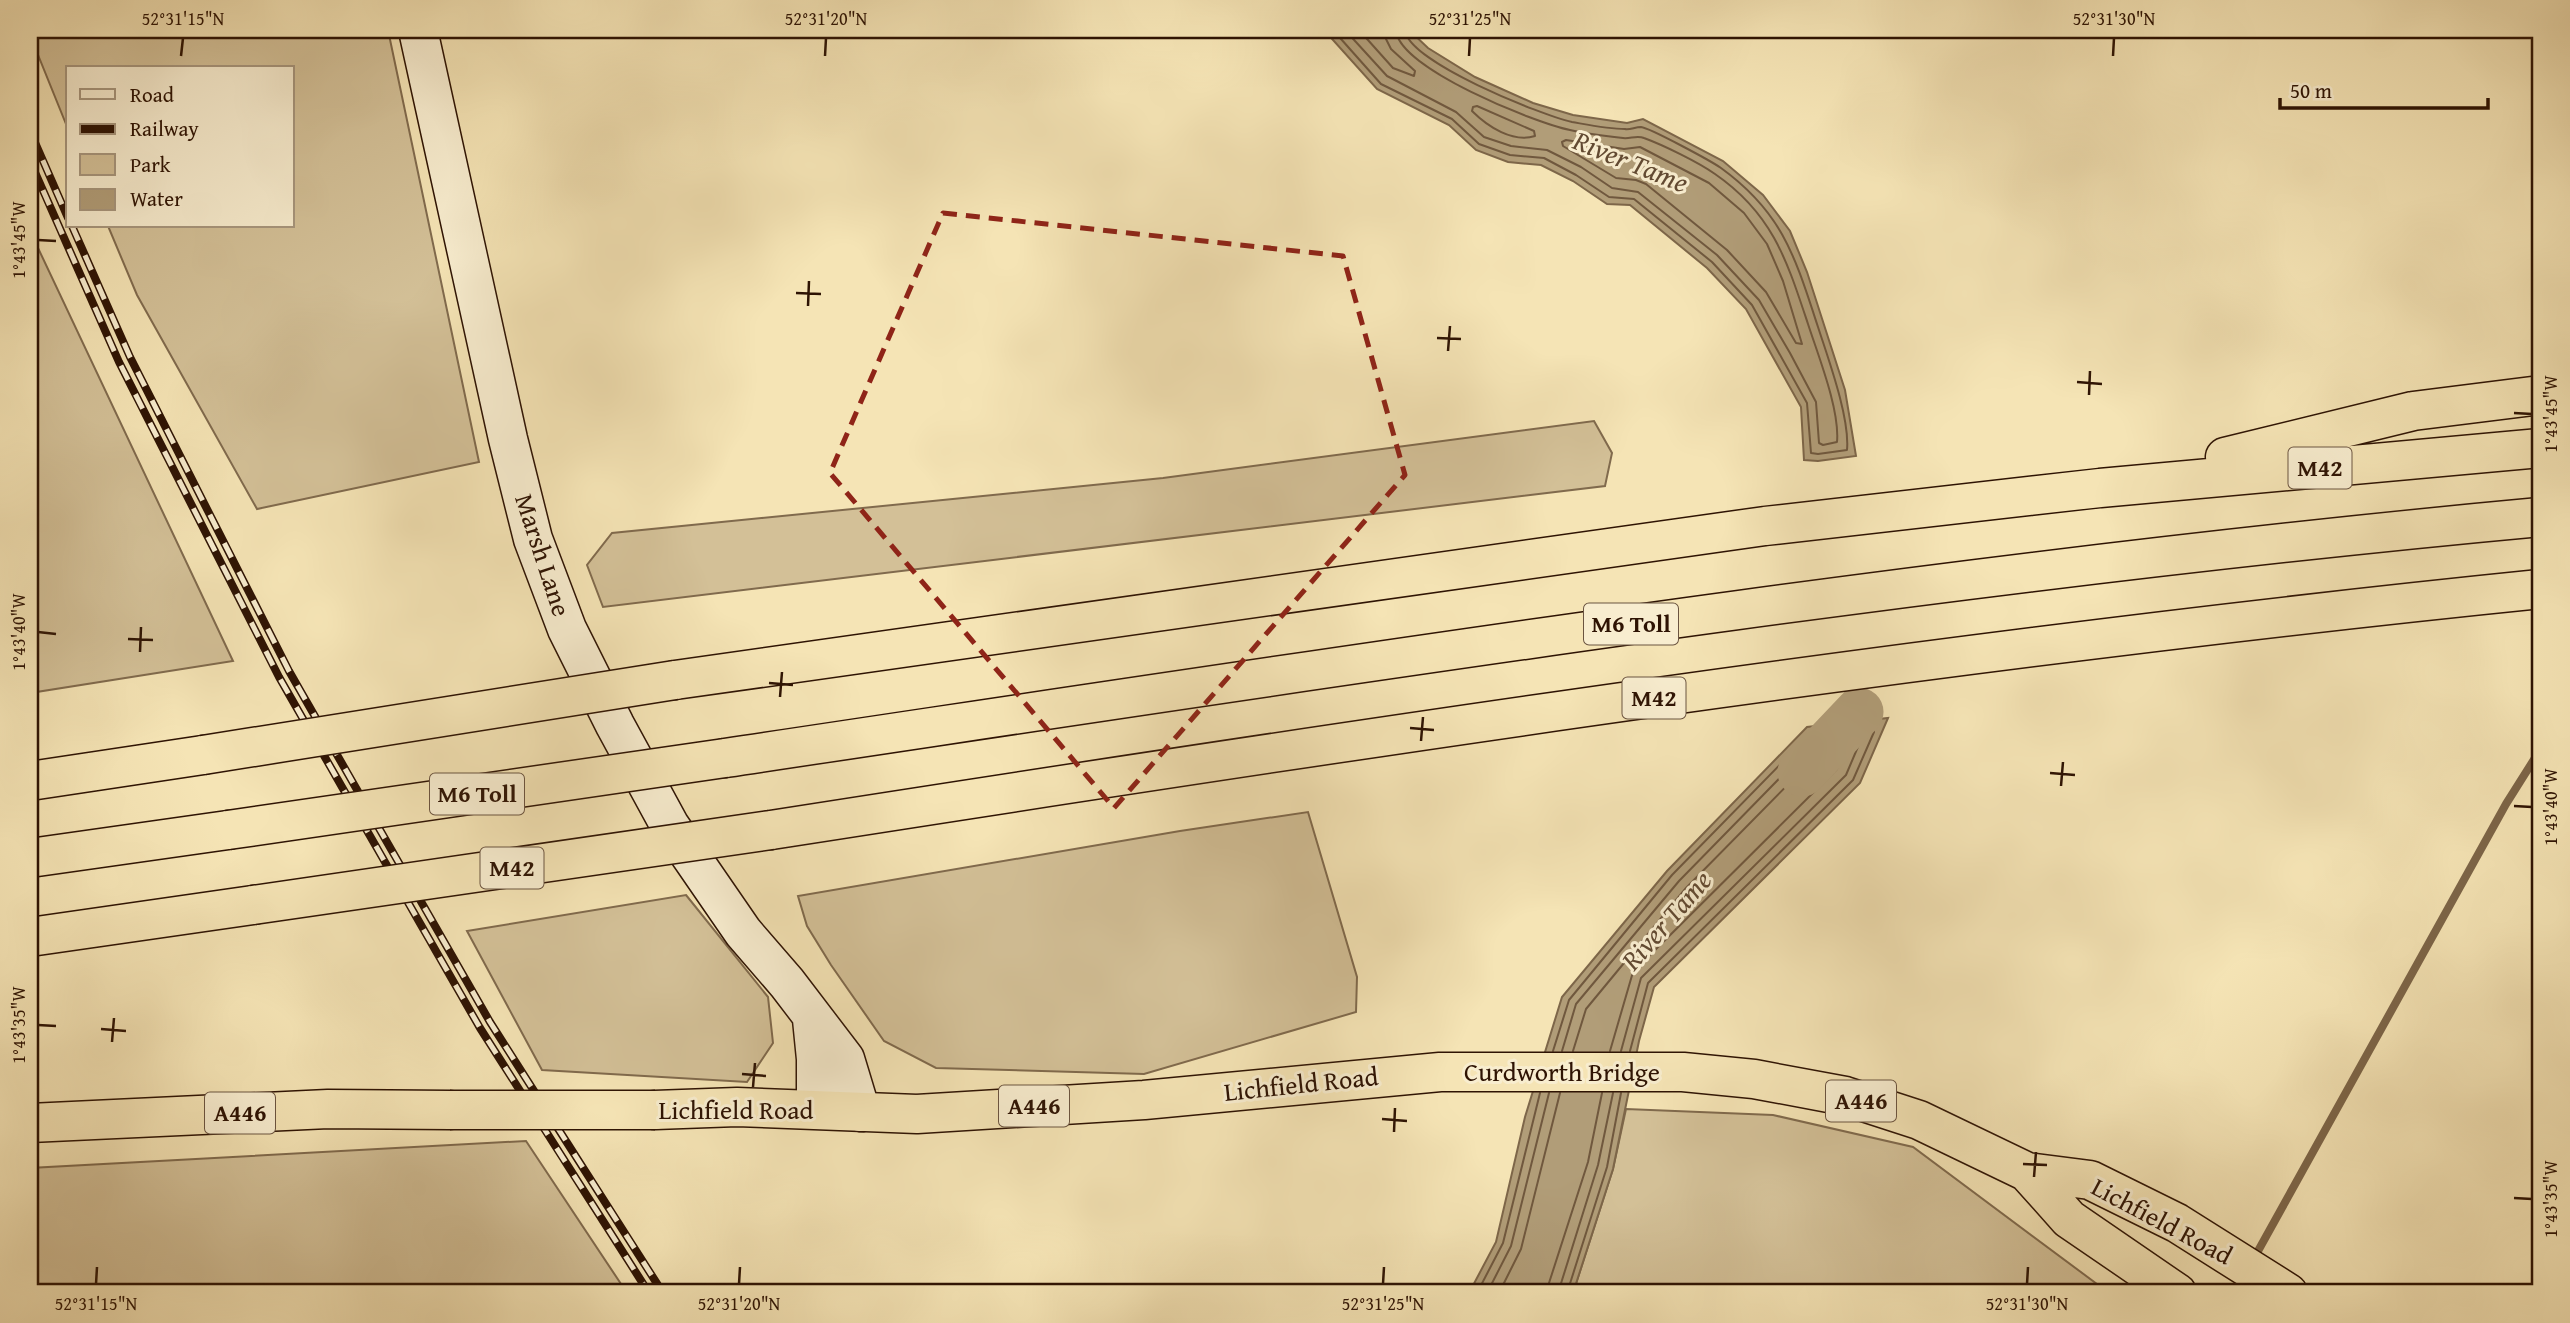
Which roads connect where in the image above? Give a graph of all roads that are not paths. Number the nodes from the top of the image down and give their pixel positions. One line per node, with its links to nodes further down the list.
1 (418, 30): 10 (main road, Marsh Lane)
2 (2540, 395): 4 (highway)
3 (2540, 448): 4 (highway, M42)
4 (2100, 488): 7 (highway, M42, bridge)
5 (2540, 517): 8 (highway, M6 Toll, bridge)
6 (2540, 589): 9 (highway, M42, bridge)
7 (30, 781)
8 (30, 858)
9 (30, 937)
10 (812, 1019): 13 (main road, Marsh Lane); 14 (main road, Marsh Lane)
11 (1440, 1072): 12 (highway, Curdworth Bridge / A446); 14 (highway, Lichfield Road / A446)
12 (1683, 1072): 16 (highway, Lichfield Road / A446)
13 (816, 1109): 14 (highway, Lichfield Road / A446); 15 (highway, Lichfield Road / A446, bridge)
14 (861, 1112)
15 (30, 1123)
16 (2027, 1172): 17 (highway, Lichfield Road / A446); 18 (highway, Lichfield Road / A446)
17 (2284, 1291)
18 (2177, 1293)

